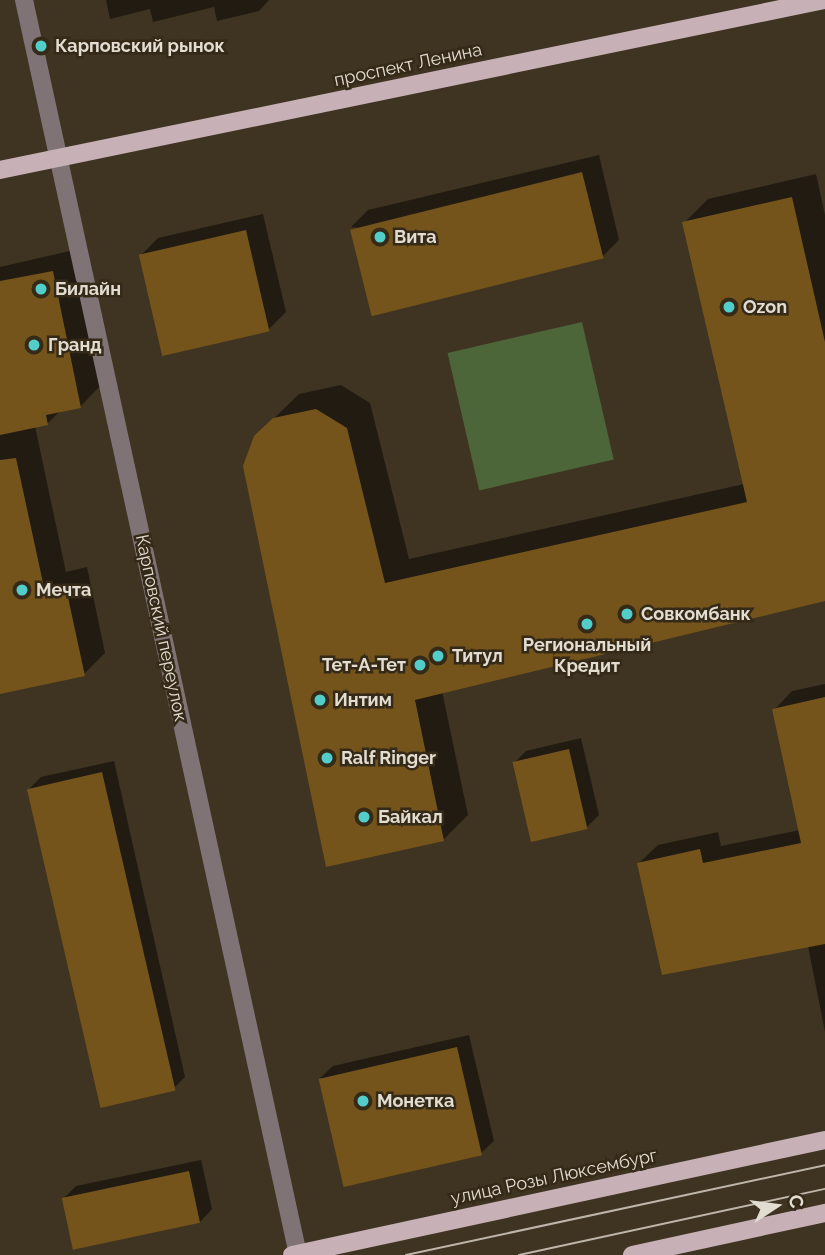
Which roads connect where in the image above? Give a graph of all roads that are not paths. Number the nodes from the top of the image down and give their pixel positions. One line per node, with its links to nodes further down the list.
1 (24, 0): 3 (street, Карповский переулок)
2 (824, 0): 3 (main road, проспект Ленина)
3 (59, 158): 4 (main road, проспект Ленина); 7 (street, Карповский переулок)
4 (0, 170)
5 (825, 1140): 7 (main road, улица Розы Люксембург)
6 (825, 1213): 8 (main road)
7 (296, 1255)
8 (632, 1255)

